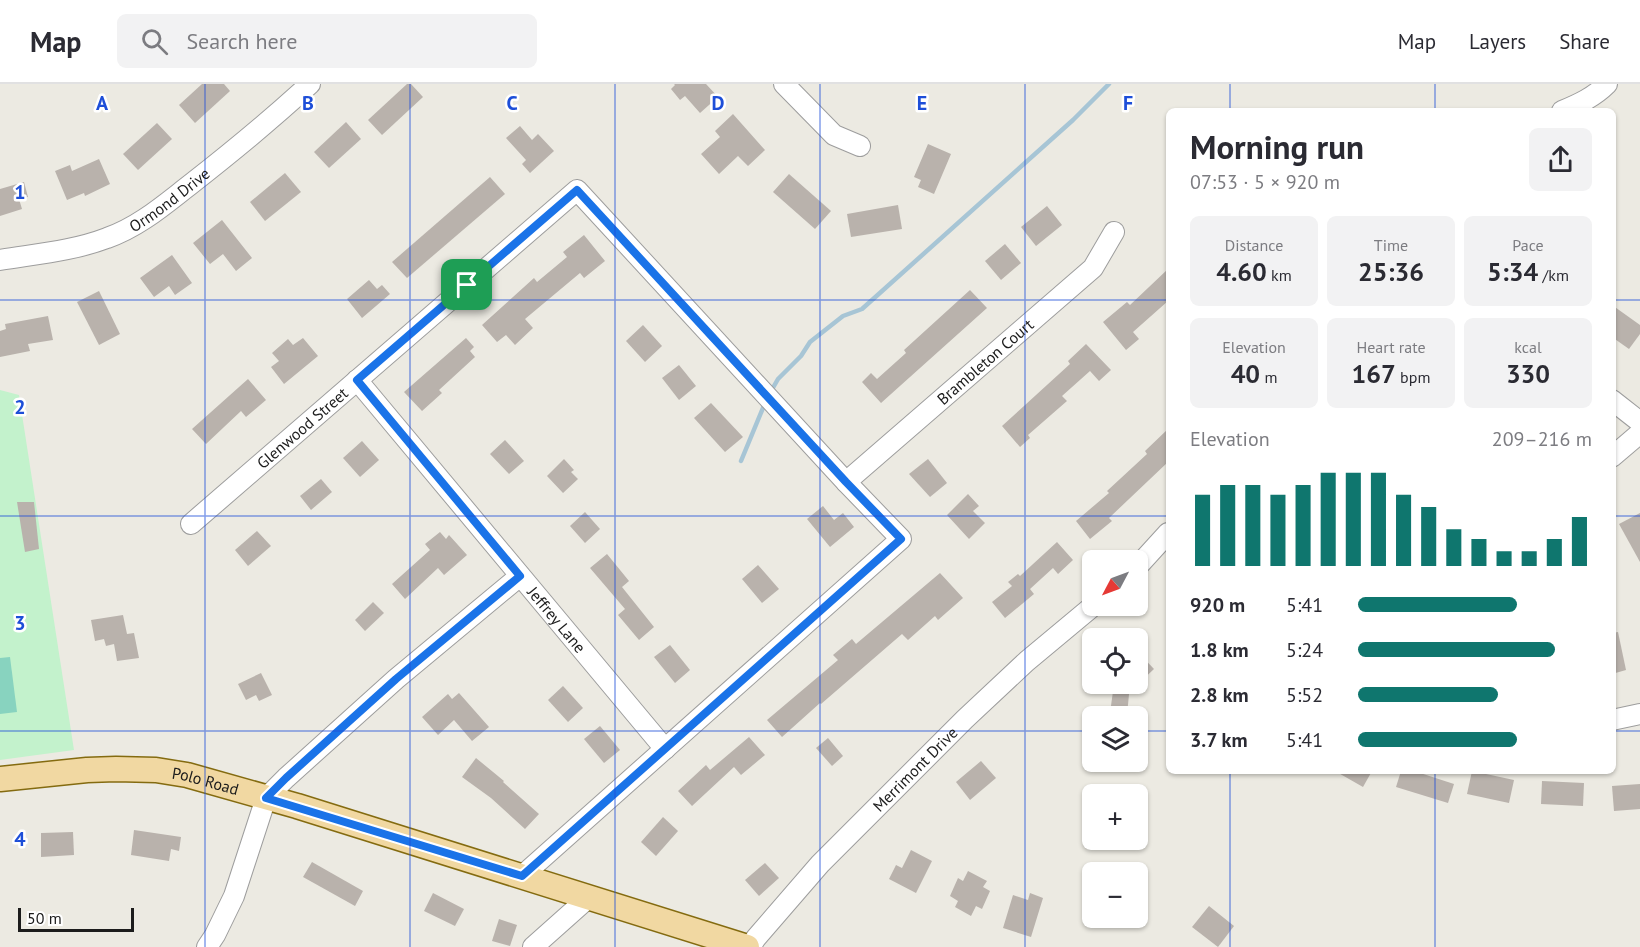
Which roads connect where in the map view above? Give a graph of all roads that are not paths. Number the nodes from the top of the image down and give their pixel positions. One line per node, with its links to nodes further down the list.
1 (310, 84): 7 (street, Ormond Drive)
2 (784, 84): 5 (street)
3 (1607, 84): 4 (street)
4 (1569, 108)
5 (860, 146)
6 (1113, 232): 13 (street, Brambleton Court)
7 (0, 260)
8 (357, 380): 13 (street, Glenwood Street); 14 (street, Glenwood Street); 17 (street, Jeffrey Lane)
9 (1616, 403): 10 (street)
10 (1640, 422)
11 (1640, 433): 12 (street)
12 (1616, 454)
13 (846, 482): 21 (street)
14 (191, 524)
15 (1166, 534): 16 (street)
16 (1148, 555)
17 (520, 576): 21 (street, Jeffrey Lane); 23 (street)
18 (1082, 616): 28 (street, Merrimont Drive)
19 (1640, 714): 20 (street)
20 (1616, 719)
21 (665, 749): 24 (street)
22 (0, 779): 23 (main road, Polo Road)
23 (266, 798): 24 (main road, Polo Road); 26 (street)
24 (522, 876): 25 (main road, Polo Road)
25 (588, 898): 27 (street); 28 (main road, Polo Road)
26 (207, 947)
27 (533, 947)
28 (748, 947)

